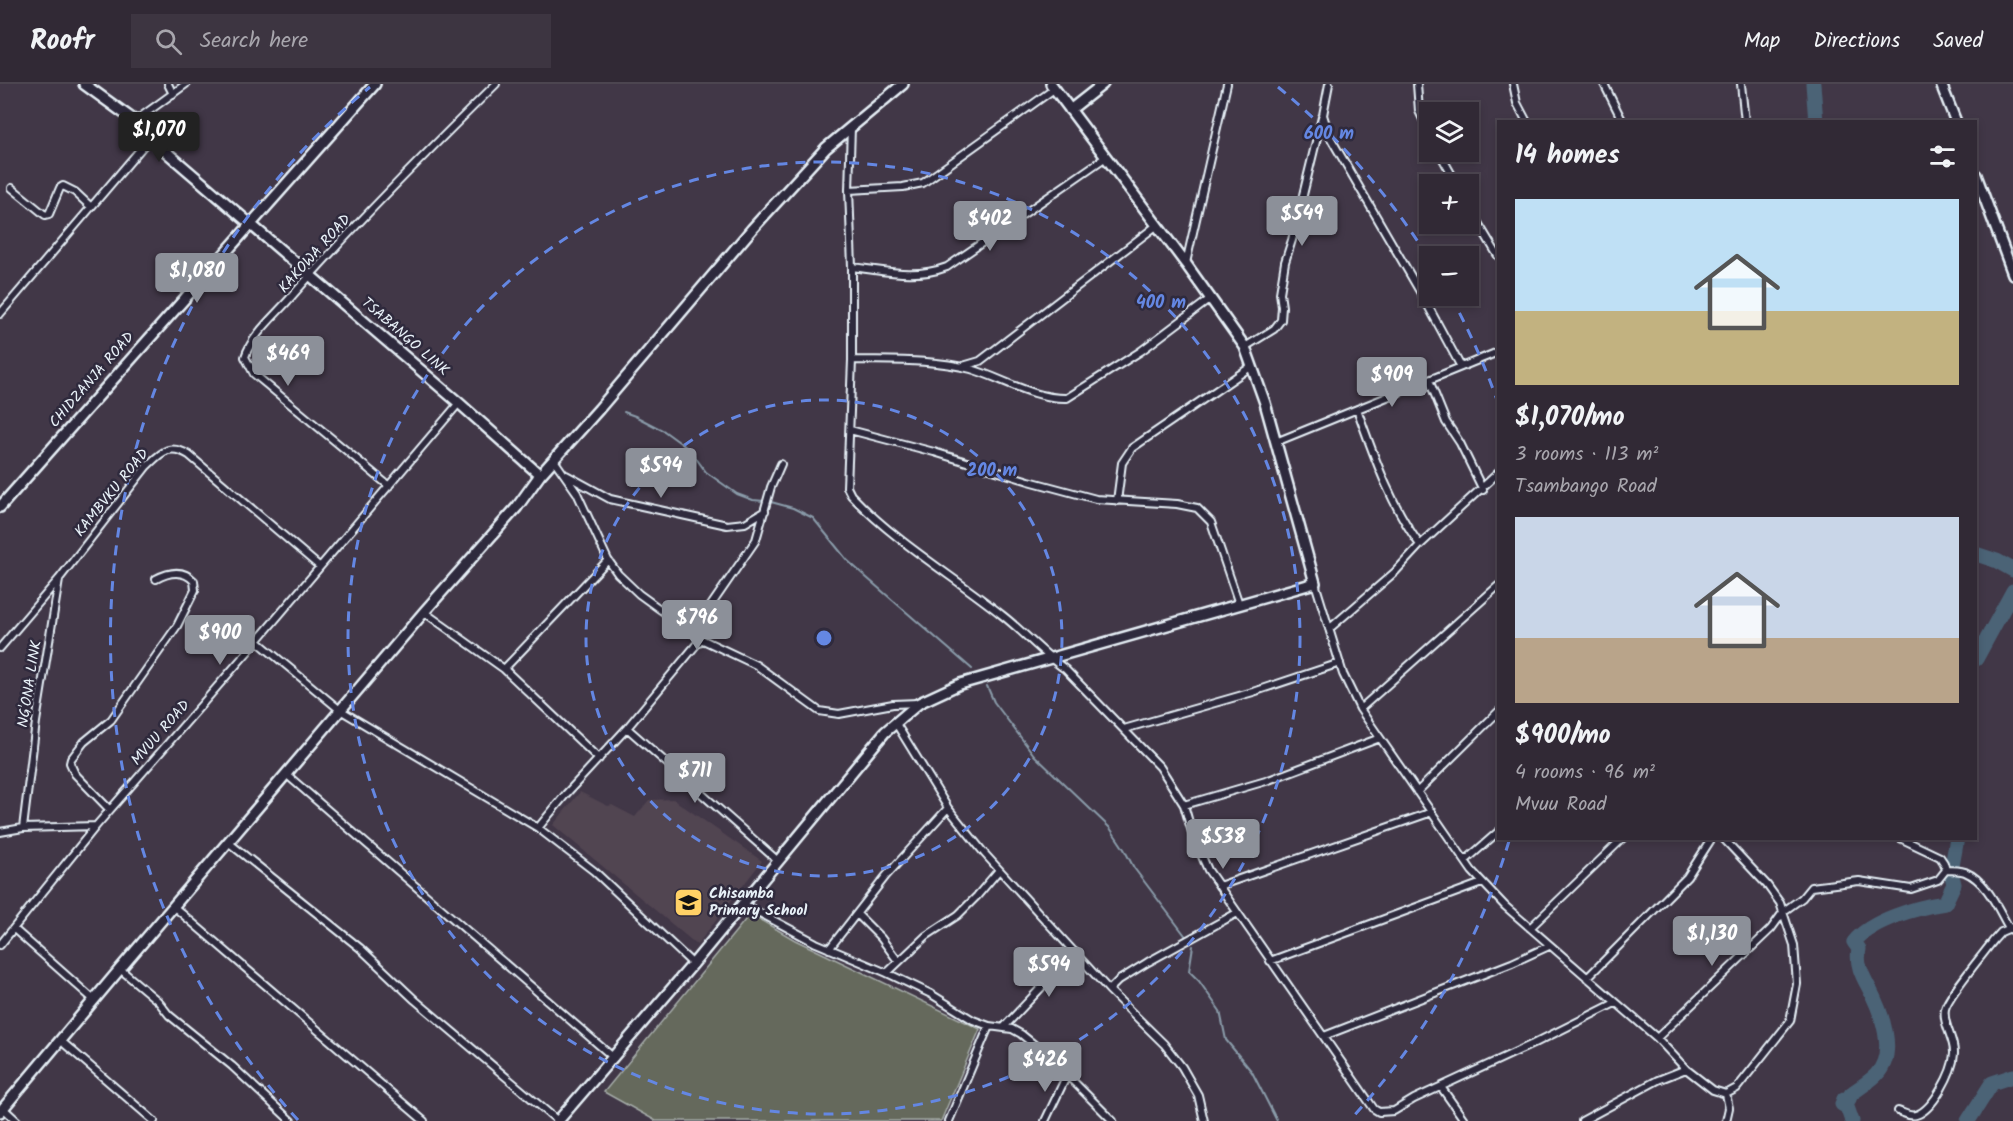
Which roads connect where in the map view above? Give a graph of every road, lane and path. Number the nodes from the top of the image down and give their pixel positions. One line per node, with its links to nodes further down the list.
1 (84, 84): 24 (street, TSABANGO LINK)
2 (168, 84): 16 (street)
3 (186, 84): 16 (street)
4 (375, 84): 32 (street, CHIDZANJA ROAD)
5 (496, 84): 39 (street, KAKOWA ROAD)
6 (903, 84): 25 (street)
7 (1103, 84): 17 (street)
8 (1227, 84): 36 (street)
9 (1329, 84): 19 (street)
10 (1417, 84): 18 (street)
11 (1513, 84): 20 (street)
12 (1604, 84): 21 (street)
13 (1741, 84): 22 (street)
14 (1941, 84): 23 (street)
15 (1052, 86): 17 (street); 30 (street)
16 (173, 94): 24 (street)
17 (1071, 110): 27 (street)
18 (1419, 111)
19 (1323, 115): 42 (street); 47 (street)
20 (1526, 120)
21 (1622, 120)
22 (1745, 120)
23 (1955, 120)
24 (135, 121): 26 (street, TSABANGO LINK)
25 (851, 126): 30 (street); 53 (street)
26 (150, 138): 31 (street); 32 (street, TSABANGO LINK)
27 (1106, 157): 34 (street); 37 (street)
28 (1977, 179): 38 (street)
29 (12, 188): 31 (street)
30 (849, 190): 37 (street)
31 (91, 207): 41 (street)
32 (249, 224): 39 (street, TSABANGO LINK); 61 (street, CHIDZANJA ROAD)
33 (1479, 224): 35 (street)
34 (1156, 226): 36 (street); 46 (street)
35 (1497, 254)
36 (1186, 264): 40 (street)
37 (852, 267): 44 (street)
38 (2013, 274)
39 (311, 275): 49 (street, TSABANGO LINK); 58 (street, KAKOWA ROAD)
40 (1210, 298): 42 (street); 46 (street)
41 (0, 314)
42 (1245, 347): 45 (street)
43 (1497, 352): 47 (street)
44 (852, 360): 46 (street); 51 (street)
45 (1252, 366): 52 (street); 60 (street)
46 (960, 367)
47 (1461, 367): 48 (street)
48 (1429, 380): 50 (street); 59 (street)
49 (459, 403): 57 (street, TSABANGO LINK); 58 (street, MVUU ROAD)
50 (1357, 409): 52 (street); 63 (street)
51 (850, 430): 60 (street); 77 (street)
52 (1276, 442): 68 (street)
53 (554, 460): 55 (street); 57 (street)
54 (781, 464): 62 (street)
55 (561, 471): 62 (street); 64 (street)
56 (1497, 474): 59 (street)
57 (540, 475): 71 (street)
58 (389, 486): 65 (street, MVUU ROAD)
59 (1483, 490): 63 (street)
60 (1117, 501): 70 (street)
61 (0, 507)
62 (765, 511): 73 (street)
63 (1420, 545): 72 (street)
64 (608, 560): 73 (street); 79 (street)
65 (320, 566): 66 (street, KAMBVKU ROAD); 75 (street, MVUU ROAD)
66 (59, 579): 76 (street, KAMBVKU ROAD); 96 (street, NG'ONA LINK)
67 (156, 579): 93 (street)
68 (1315, 583): 70 (street); 72 (street)
69 (1497, 587): 81 (street)
70 (1239, 604): 77 (street)
71 (424, 612): 79 (street); 82 (street)
72 (1329, 629): 78 (street)
73 (692, 633): 74 (street)
74 (701, 639): 80 (street); 85 (street)
75 (257, 642): 82 (street); 93 (street, MVUU ROAD)
76 (0, 648)
77 (1050, 658): 80 (street); 86 (street)
78 (1340, 663): 81 (street); 86 (street)
79 (504, 669): 88 (street)
80 (919, 703): 84 (street)
81 (1360, 709): 87 (street)
82 (340, 710): 89 (street); 97 (street)
83 (1497, 713): 90 (street)
84 (895, 722): 92 (street); 106 (street)
85 (627, 728): 88 (street); 106 (street)
86 (1124, 729): 91 (street)
87 (1380, 738): 90 (street); 91 (street)
88 (599, 759): 97 (street)
89 (286, 774): 104 (street); 137 (street)
90 (1418, 792): 94 (street)
91 (1184, 806): 110 (street)
92 (948, 808): 107 (street); 115 (street)
93 (110, 810): 95 (street, MVUU ROAD)
94 (1432, 812): 105 (street); 110 (street)
95 (96, 826): 96 (street); 118 (street, MVUU ROAD)
96 (23, 828): 98 (street)
97 (538, 828): 125 (street)
98 (0, 832)
99 (1497, 833): 105 (street)
100 (1621, 840): 116 (street)
101 (1711, 840): 128 (street)
102 (1726, 840): 113 (street)
103 (1904, 840): 108 (street)
104 (228, 842): 112 (street); 144 (street)
105 (1466, 860): 109 (street)
106 (778, 861): 111 (street)
107 (999, 870): 122 (street); 124 (street)
108 (1947, 870): 113 (street); 117 (street)
109 (1482, 884): 116 (street); 123 (street)
110 (1219, 886): 114 (street)
111 (743, 904): 121 (street); 125 (street)
112 (173, 906): 126 (street); 148 (street)
113 (1784, 911): 135 (street); 141 (street)
114 (1237, 913): 123 (street); 129 (street)
115 (857, 914): 121 (street); 124 (street)
116 (1530, 928): 120 (street)
117 (2012, 928): 143 (street)
118 (14, 929): 119 (street, MVUU ROAD); 130 (street)
119 (0, 945)
120 (1549, 946): 128 (street); 134 (street)
121 (829, 949): 127 (street)
122 (1075, 952): 129 (street); 133 (street)
123 (1270, 961): 134 (street)
124 (898, 962): 127 (street)
125 (693, 964): 137 (street)
126 (120, 969): 130 (street); 147 (street)
127 (887, 973): 132 (street)
128 (1587, 978): 131 (street)
129 (1109, 990): 152 (street)
130 (94, 1000): 136 (street)
131 (1615, 1003): 135 (street); 140 (street)
132 (989, 1026): 133 (street); 149 (street)
133 (1004, 1027): 139 (street)
134 (1324, 1036): 140 (street)
135 (1657, 1038): 138 (street)
136 (60, 1040): 142 (street); 146 (street)
137 (614, 1058): 144 (street)
138 (1686, 1069): 141 (street); 154 (street)
139 (1066, 1075): 150 (street); 151 (street)
140 (1441, 1087): 153 (street)
141 (1726, 1094): 155 (street)
142 (2, 1110): 145 (street)
143 (1898, 1110)
144 (561, 1120)
145 (17, 1121)
146 (154, 1121)
147 (291, 1121)
148 (424, 1121)
149 (949, 1121)
150 (1045, 1121)
151 (1113, 1121)
152 (1204, 1121)
153 (1465, 1121)
154 (1582, 1121)
155 (1726, 1121)

